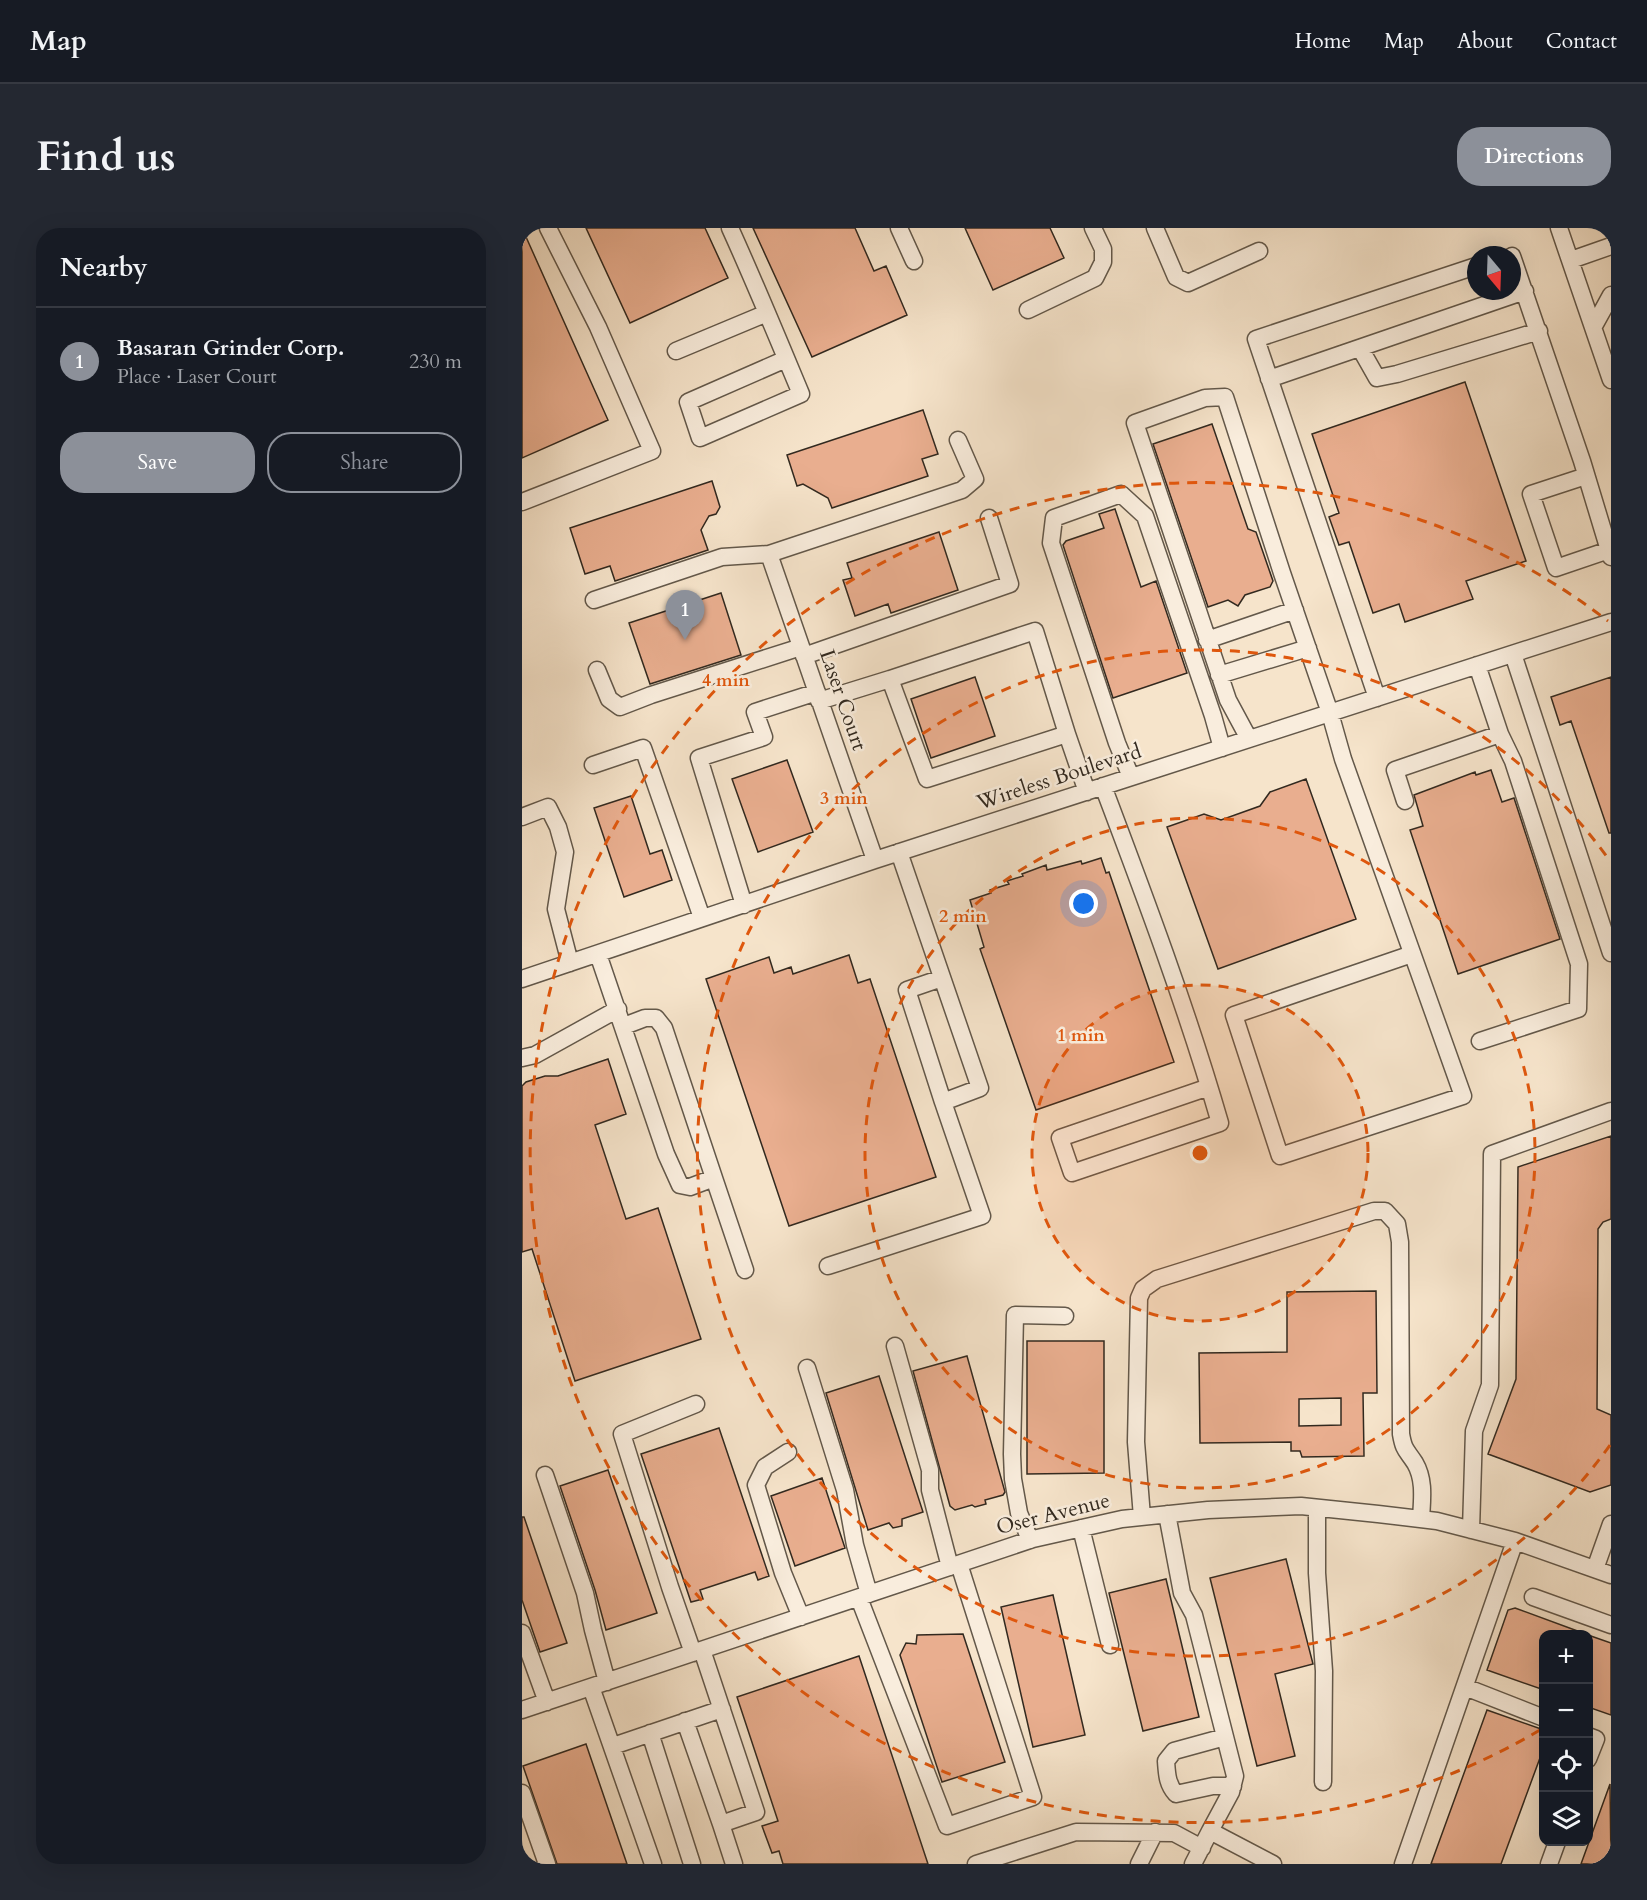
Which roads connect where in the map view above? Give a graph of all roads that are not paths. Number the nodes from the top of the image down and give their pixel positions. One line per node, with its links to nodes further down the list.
1 (548, 228): 27 (street)
2 (730, 228): 16 (street)
3 (900, 228): 10 (street)
4 (1093, 228): 15 (street)
5 (1155, 228): 8 (street)
6 (1559, 228): 9 (street)
7 (1610, 242): 9 (street)
8 (1259, 251)
9 (1571, 260): 17 (street)
10 (914, 261)
11 (1467, 269): 23 (street)
12 (1521, 280): 13 (street)
13 (1525, 291): 18 (street); 19 (street)
14 (1611, 295): 17 (street)
15 (1028, 310)
16 (767, 313): 21 (street); 22 (street)
17 (1594, 326): 20 (street)
18 (1539, 331): 19 (street); 26 (street)
19 (1360, 348): 23 (street)
20 (1606, 348): 24 (street)
21 (676, 351)
22 (786, 359): 22 (street)
23 (1269, 379): 43 (street)
24 (1611, 380)
25 (958, 440): 30 (street)
26 (1586, 476): 29 (street); 29 (street)
27 (522, 502)
28 (990, 518): 36 (street)
29 (1610, 553)
30 (769, 554): 31 (street); 36 (street, Laser Court)
31 (594, 600)
32 (1295, 610): 34 (street); 34 (street); 35 (street)
33 (1611, 622): 37 (street, Wireless Boulevard)
34 (1208, 640): 40 (street)
35 (1308, 648): 40 (street); 44 (street)
36 (803, 652): 39 (street); 42 (street, Laser Court)
37 (1513, 654): 38 (street, Wireless Boulevard); 58 (street)
38 (1477, 665): 43 (street, Wireless Boulevard); 46 (street)
39 (597, 670)
40 (1219, 675): 47 (street)
41 (890, 679): 42 (street); 45 (street); 45 (street)
42 (818, 697): 55 (street, Laser Court); 56 (street)
43 (1377, 698): 44 (street, Wireless Boulevard)
44 (1330, 713): 47 (street, Wireless Boulevard); 60 (street)
45 (1067, 734): 51 (street)
46 (1500, 734): 52 (street); 66 (street)
47 (1249, 739): 48 (street, Wireless Boulevard)
48 (1222, 748): 50 (street, Wireless Boulevard); 50 (street)
49 (593, 765): 57 (street)
50 (1131, 777): 51 (street, Wireless Boulevard)
51 (1095, 789): 54 (street, Wireless Boulevard); 68 (street)
52 (1405, 801)
53 (522, 817): 61 (street)
54 (899, 852): 55 (street, Wireless Boulevard); 62 (street)
55 (874, 860): 56 (street, Wireless Boulevard)
56 (744, 905): 57 (street, Wireless Boulevard)
57 (702, 918): 59 (street, Wireless Boulevard)
58 (1611, 953)
59 (598, 954): 61 (street, Wireless Boulevard); 64 (street)
60 (1412, 954): 60 (street)
61 (570, 963): 63 (street, Wireless Boulevard)
62 (942, 978): 69 (street); 69 (street)
63 (522, 979)
64 (618, 1009): 65 (street); 67 (street)
65 (624, 1026): 71 (street); 71 (street)
66 (1480, 1041)
67 (522, 1058)
68 (1209, 1087): 68 (street)
69 (943, 1102): 72 (street)
70 (1611, 1111): 86 (street)
71 (714, 1178): 73 (street)
72 (828, 1266)
73 (745, 1270)
74 (1065, 1316): 87 (street)
75 (895, 1346): 89 (street)
76 (807, 1368): 91 (street)
77 (696, 1404): 97 (street)
78 (788, 1452): 93 (street)
79 (545, 1475): 98 (street)
80 (1317, 1508): 81 (street, Oser Avenue); 83 (street, Oser Avenue); 108 (street)
81 (1167, 1515): 82 (street, Oser Avenue); 106 (street)
82 (1142, 1517): 83 (street); 85 (street, Oser Avenue)
83 (1421, 1519): 86 (street, Oser Avenue)
84 (1611, 1524): 90 (street)
85 (1081, 1528): 87 (street, Oser Avenue); 96 (street)
86 (1471, 1530): 88 (street, Oser Avenue)
87 (1030, 1540): 89 (street, Oser Avenue)
88 (1515, 1541): 90 (street, Oser Avenue); 99 (street)
89 (955, 1566): 91 (street, Oser Avenue); 91 (street)
90 (1603, 1572)
91 (864, 1596): 93 (street, Oser Avenue)
92 (1533, 1597): 94 (street)
93 (801, 1617): 97 (street, Oser Avenue)
94 (1611, 1625)
95 (522, 1633): 100 (street)
96 (1110, 1645)
97 (698, 1652): 98 (street, Oser Avenue); 101 (street)
98 (599, 1685): 100 (street, Oser Avenue); 107 (street)
99 (1465, 1687): 103 (street); 124 (street)
100 (547, 1702): 102 (street, Oser Avenue)
101 (722, 1709): 104 (street); 111 (street)
102 (522, 1710)
103 (1539, 1716)
104 (685, 1721): 105 (street); 111 (street)
105 (650, 1733): 107 (street); 118 (street)
106 (1225, 1737): 109 (street); 109 (street)
107 (613, 1746): 117 (street)
108 (1323, 1782)
109 (1233, 1786): 112 (street)
110 (522, 1793): 116 (street)
111 (721, 1824): 119 (street)
112 (1209, 1831): 115 (street); 123 (street)
113 (1155, 1832): 115 (street); 120 (street); 121 (street)
114 (1556, 1846): 125 (street)
115 (1202, 1848): 122 (street)
116 (547, 1864)
117 (652, 1864)
118 (692, 1864)
119 (734, 1864)
120 (976, 1864)
121 (1139, 1864)
122 (1193, 1864)
123 (1273, 1864)
124 (1403, 1864)
125 (1549, 1864)

